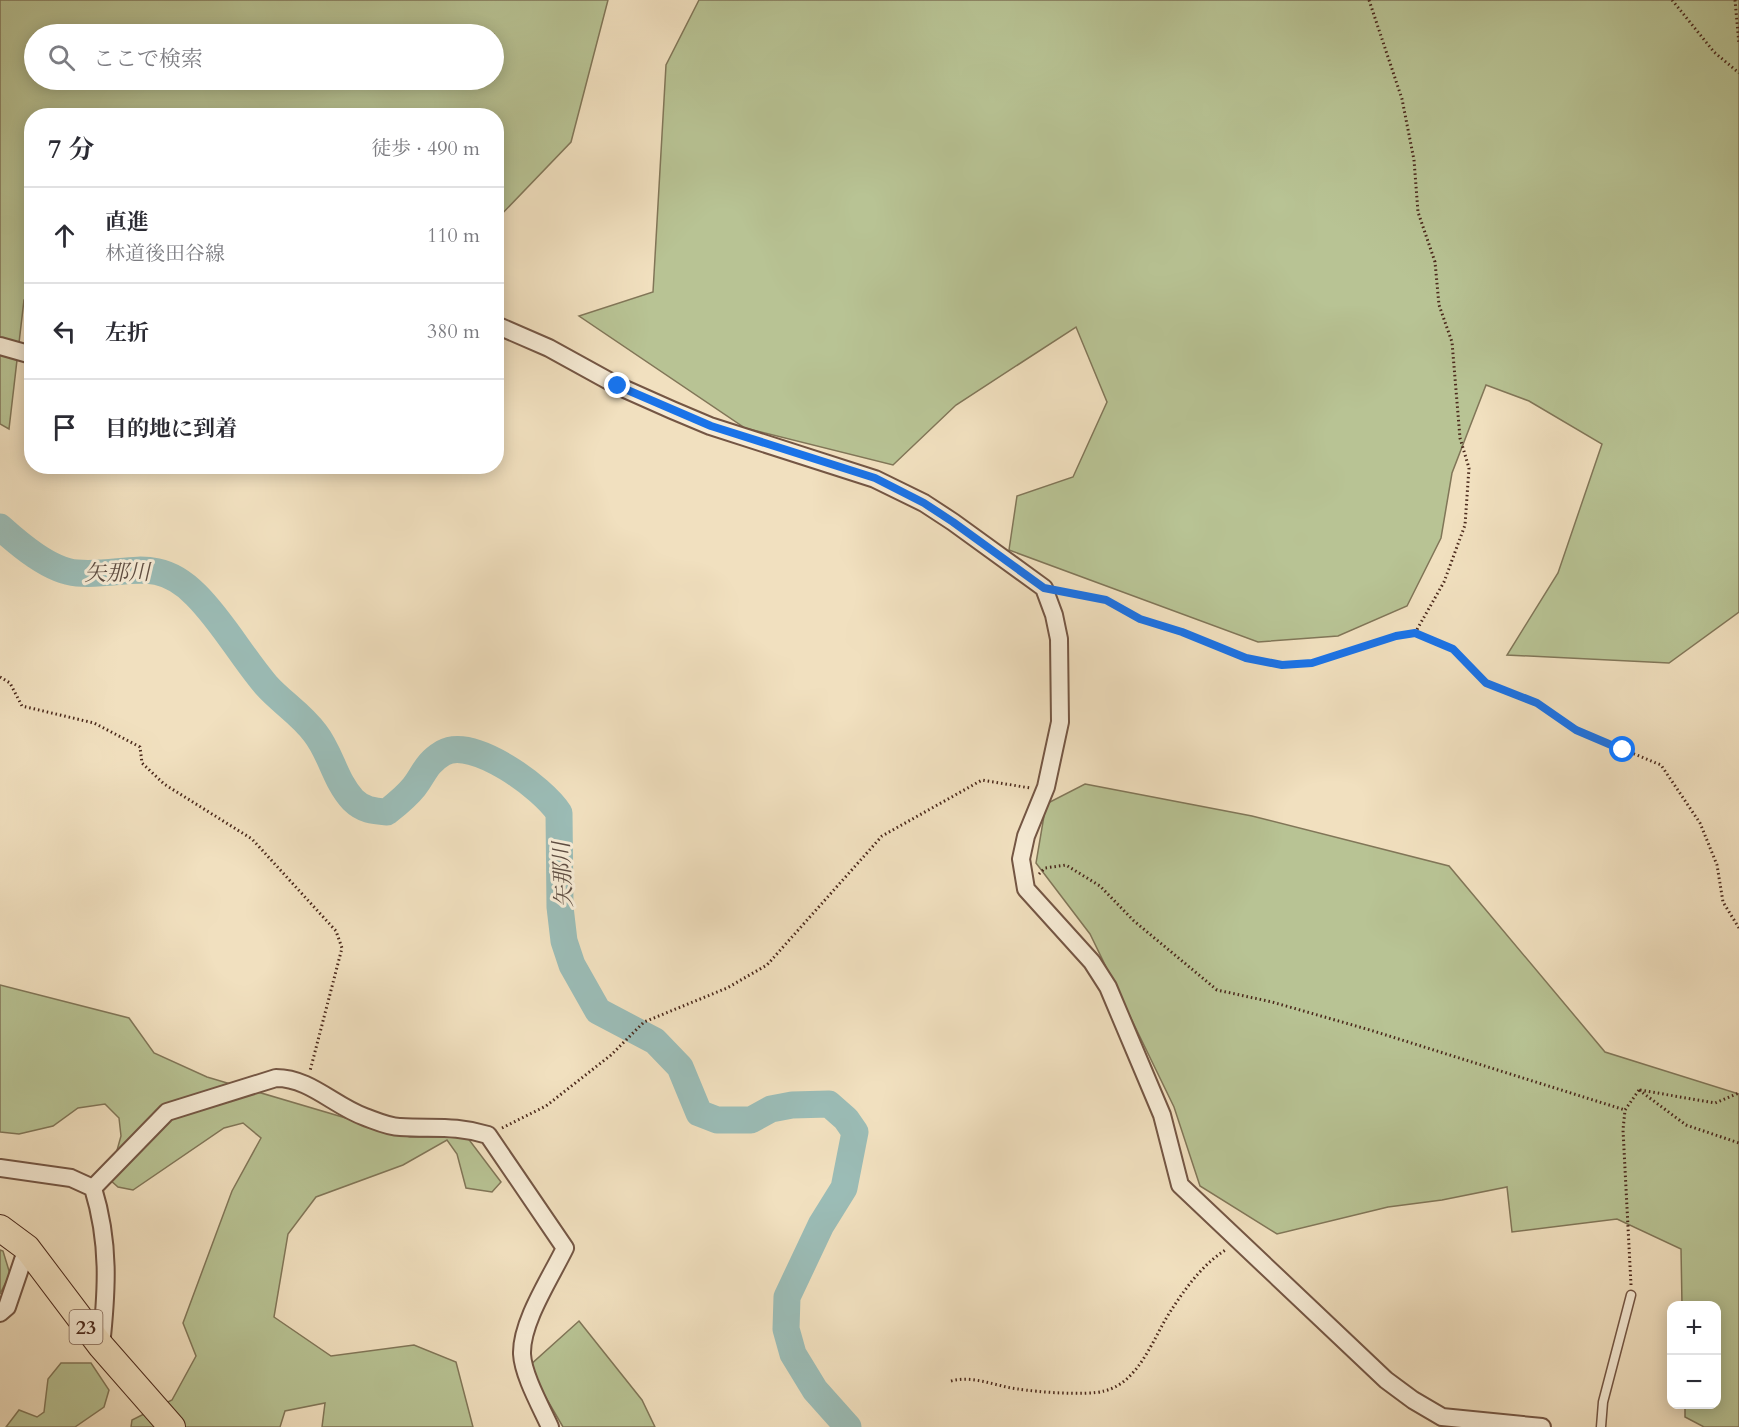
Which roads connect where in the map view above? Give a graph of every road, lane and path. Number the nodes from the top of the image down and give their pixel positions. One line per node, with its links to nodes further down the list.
1 (1369, 0): 10 (path)
2 (1672, 0): 5 (path)
3 (1735, 0): 4 (path)
4 (1739, 44)
5 (1739, 73)
6 (504, 329): 9 (street)
7 (0, 346): 8 (street)
8 (24, 353)
9 (1044, 588): 10 (path); 12 (street)
10 (1415, 633): 14 (path)
11 (0, 677): 15 (path)
12 (1046, 787): 13 (street); 19 (path)
13 (1026, 889): 18 (path); 24 (street)
14 (1739, 928)
15 (305, 1084): 19 (street); 22 (street)
16 (1639, 1090): 17 (path); 18 (path); 20 (path)
17 (1739, 1093)
18 (1625, 1110): 26 (path)
19 (488, 1135): 31 (street)
20 (1739, 1143)
21 (0, 1168): 22 (street)
22 (93, 1188): 28 (street)
23 (0, 1228): 25 (main road, 23)
24 (1239, 1241): 29 (path); 32 (street)
25 (27, 1248): 27 (street); 28 (main road, 23)
26 (1631, 1295): 33 (lane)
27 (0, 1313)
28 (101, 1346): 30 (main road, 23)
29 (951, 1381)
30 (172, 1427)
31 (550, 1427)
32 (1542, 1427)
33 (1601, 1427)

